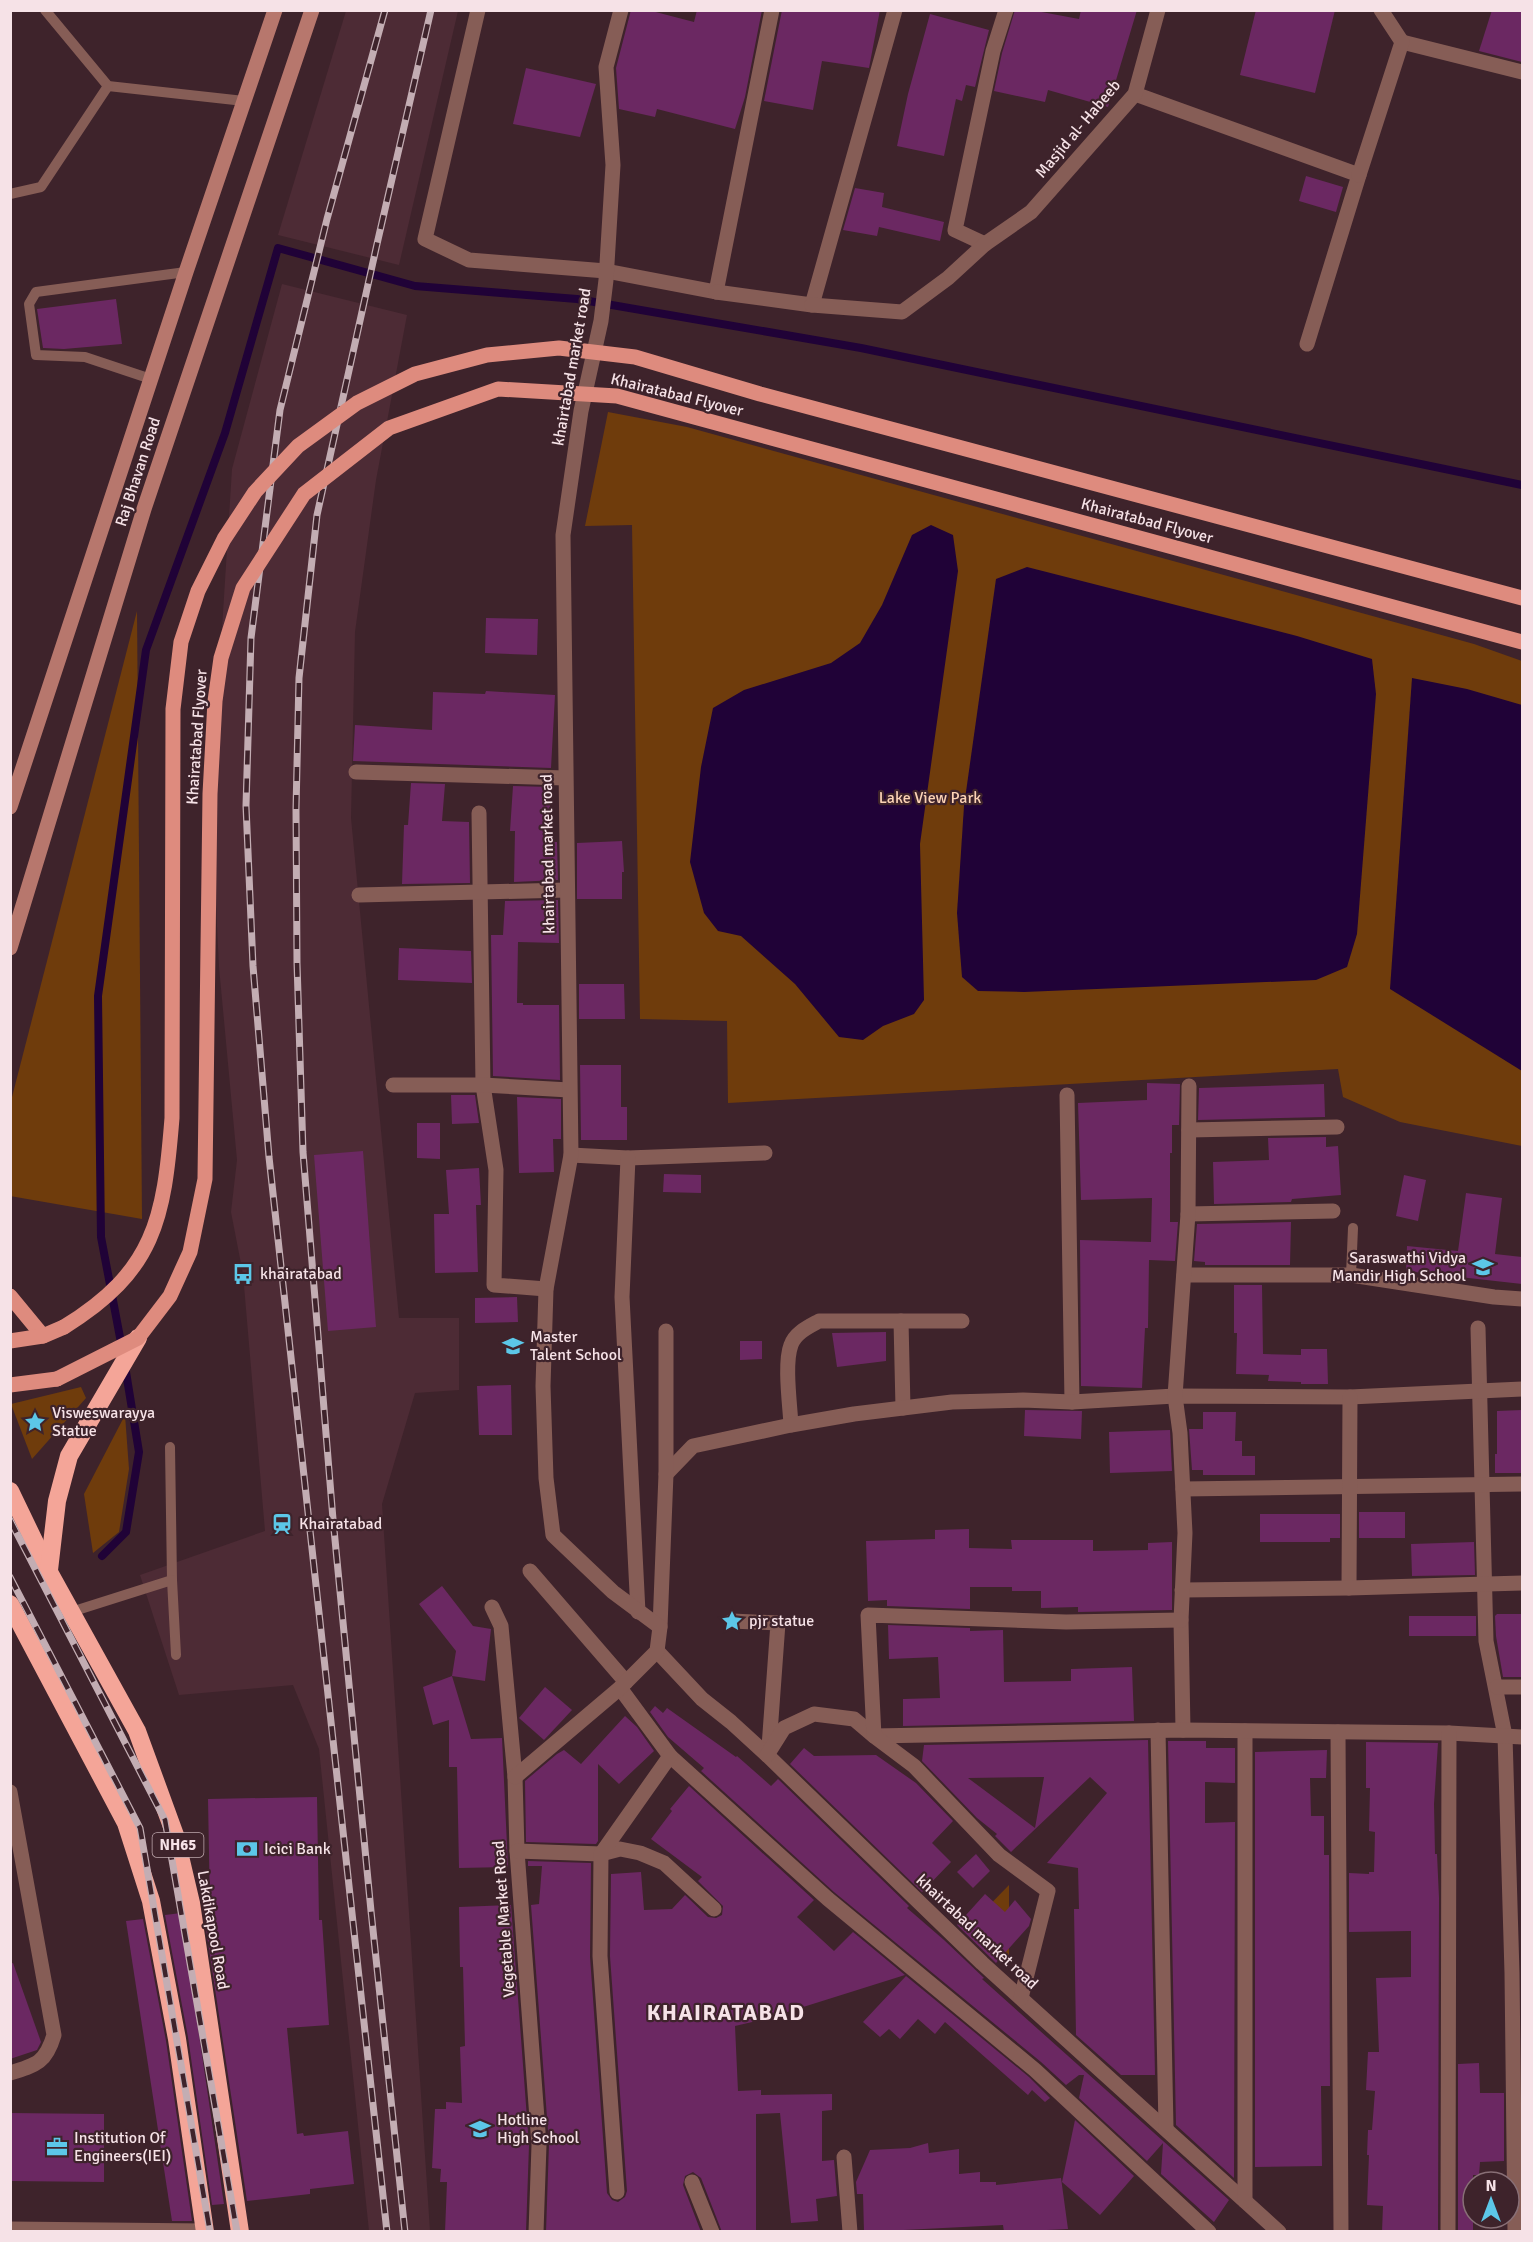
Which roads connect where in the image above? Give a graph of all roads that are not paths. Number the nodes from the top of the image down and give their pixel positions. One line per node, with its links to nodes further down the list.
1 (45, 10): 13 (lane)
2 (275, 10): 15 (main road, Raj Bhavan Road)
3 (312, 10): 34 (main road, Raj Bhavan Road)
4 (478, 10): 20 (street, Masjid al- Habeeb)
5 (621, 10): 20 (street, khairtabad market road)
6 (772, 10): 21 (street)
7 (895, 10): 22 (street)
8 (1006, 10): 18 (street)
9 (1158, 10): 14 (street, Masjid al- Habeeb)
10 (1381, 10): 11 (street)
11 (1402, 42): 12 (street); 16 (street)
12 (1522, 72)
13 (108, 86): 15 (lane); 17 (lane)
14 (1135, 94): 16 (street); 18 (street, Masjid al- Habeeb)
15 (244, 101): 19 (main road, Raj Bhavan Road)
16 (1359, 175): 23 (street)
17 (10, 194)
18 (985, 244): 22 (street, Masjid al- Habeeb)
19 (186, 272): 24 (main road, Raj Bhavan Road); 24 (lane)
20 (606, 276): 21 (street, Masjid al- Habeeb); 28 (street, khairtabad market road)
21 (716, 292): 22 (street, Masjid al- Habeeb)
22 (812, 305)
23 (1307, 344)
24 (151, 379): 29 (main road, Raj Bhavan Road)
25 (1522, 598): 57 (main road, Khairatabad Flyover, bridge)
26 (1522, 642): 58 (main road, Khairatabad Flyover, bridge)
27 (356, 772): 28 (street)
28 (565, 778): 31 (street, khairtabad market road)
29 (10, 807)
30 (479, 813): 32 (street)
31 (567, 891): 32 (street); 38 (street, khairtabad market road)
32 (480, 893): 33 (street); 36 (street)
33 (359, 895)
34 (10, 948)
35 (393, 1085): 36 (street)
36 (483, 1085): 38 (street); 50 (street)
37 (1190, 1086): 41 (street)
38 (569, 1090): 43 (street, khairtabad market road)
39 (1067, 1095): 65 (street)
40 (1337, 1127): 41 (street)
41 (1189, 1130): 46 (street)
42 (765, 1153): 44 (street)
43 (571, 1155): 44 (street); 50 (street, khairtabad market road)
44 (628, 1158): 85 (street)
45 (1333, 1211): 46 (street)
46 (1188, 1214): 48 (street)
47 (1353, 1228): 49 (lane)
48 (1184, 1275): 49 (street); 63 (street)
49 (1351, 1275): 52 (street)
50 (546, 1289): 85 (street, khairtabad market road)
51 (10, 1296): 57 (main road)
52 (1522, 1299)
53 (901, 1321): 54 (street); 66 (street); 67 (street)
54 (962, 1321)
55 (1478, 1328): 62 (street)
56 (666, 1331): 69 (street)
57 (42, 1336): 59 (main road, Khairatabad Flyover)
58 (138, 1338): 60 (main road, Khairatabad Flyover, bridge); 76 (highway)
59 (10, 1341)
60 (10, 1385)
61 (1522, 1389): 62 (street)
62 (1480, 1390): 64 (street); 70 (street)
63 (1176, 1396): 64 (street); 65 (street); 73 (street)
64 (1350, 1397): 72 (street)
65 (1072, 1402): 66 (street)
66 (903, 1408): 67 (street)
67 (791, 1425): 69 (street)
68 (170, 1447): 77 (lane)
69 (666, 1474): 88 (street)
70 (1482, 1484): 71 (street); 72 (street); 78 (street)
71 (1522, 1484)
72 (1351, 1486): 73 (street); 80 (street)
73 (1183, 1489): 81 (street)
74 (10, 1491): 76 (highway, Lakdikapool Road / NH65)
75 (530, 1571): 92 (street)
76 (49, 1572): 84 (highway, Lakdikapool Road / NH65)
77 (172, 1580): 84 (lane); 91 (lane)
78 (1484, 1583): 79 (street); 80 (street); 93 (street)
79 (1522, 1583)
80 (1349, 1588): 81 (street)
81 (1182, 1590): 86 (street)
82 (10, 1604): 89 (highway, NH65)
83 (492, 1607): 105 (street, Vegetable Market Road)
84 (71, 1611): 120 (highway, Lakdikapool Road / NH65)
85 (638, 1611): 88 (street, khairtabad market road)
86 (1181, 1620): 96 (street); 100 (street)
87 (732, 1621): 103 (street)
88 (660, 1627): 90 (street)
89 (17, 1632): 119 (highway, NH65)
90 (657, 1651): 92 (street); 103 (street, khairtabad market road)
91 (176, 1655)
92 (623, 1685): 104 (street); 105 (street)
93 (1497, 1687): 94 (street); 101 (street)
94 (1522, 1687)
95 (1158, 1730): 96 (street); 100 (street); 113 (street)
96 (1183, 1730): 97 (street)
97 (1245, 1731): 98 (street); 117 (street)
98 (1338, 1732): 99 (street); 126 (street)
99 (1449, 1732): 101 (street); 127 (street)
100 (874, 1736): 103 (street); 111 (street)
101 (1505, 1736): 102 (street); 128 (street)
102 (1522, 1737)
103 (768, 1751): 111 (street, khairtabad market road)
104 (670, 1756): 108 (street); 124 (street)
105 (515, 1777): 107 (street, Vegetable Market Road)
106 (10, 1792): 109 (street)
107 (517, 1851): 108 (street); 121 (street, Vegetable Market Road)
108 (601, 1854): 110 (street); 116 (street)
109 (17, 1869): 112 (street)
110 (714, 1910)
111 (1021, 1998): 113 (street, khairtabad market road)
112 (10, 2073)
113 (1166, 2128): 117 (street, khairtabad market road)
114 (844, 2157): 123 (street)
115 (692, 2182): 122 (street)
116 (617, 2193)
117 (1245, 2201): 125 (street, khairtabad market road)
118 (10, 2229): 119 (street)
119 (205, 2231)
120 (240, 2232)
121 (536, 2232)
122 (712, 2232)
123 (850, 2232)
124 (1209, 2232)
125 (1279, 2232)
126 (1341, 2232)
127 (1448, 2232)
128 (1515, 2232)

